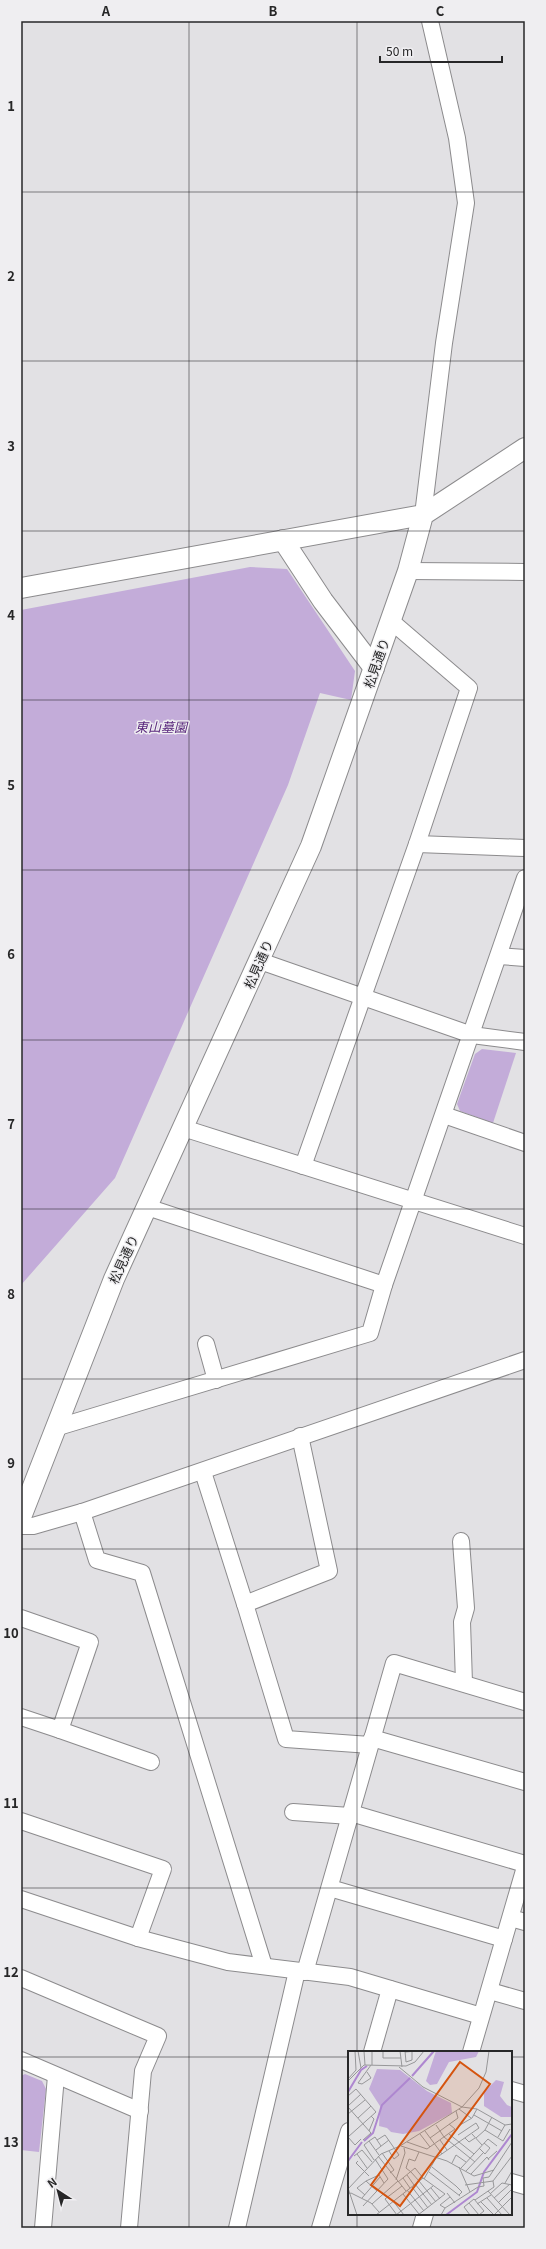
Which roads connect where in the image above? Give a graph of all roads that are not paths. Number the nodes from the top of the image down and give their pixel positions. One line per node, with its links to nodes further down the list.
1 (430, 21): 3 (street)
2 (525, 448): 3 (street)
3 (422, 515): 4 (street); 5 (street, 松見通り)
4 (283, 540): 7 (street); 9 (street)
5 (408, 571): 6 (street); 8 (street, 松見通り)
6 (525, 572)
7 (21, 588)
8 (391, 621): 9 (street, 松見通り); 10 (street)
9 (374, 668): 15 (street, 松見通り)
10 (417, 844): 11 (street); 16 (street)
11 (525, 848)
12 (525, 878): 13 (street)
13 (498, 956): 14 (street); 17 (street)
14 (525, 958)
15 (260, 961): 16 (street); 20 (street, 松見通り)
16 (362, 997): 17 (street); 22 (street)
17 (472, 1035): 18 (street); 19 (street)
18 (525, 1042)
19 (444, 1115): 21 (street); 23 (street)
20 (184, 1128): 22 (street); 24 (street, 松見通り)
21 (525, 1143)
22 (303, 1166): 23 (street)
23 (413, 1201): 25 (street); 26 (street)
24 (147, 1207): 26 (street); 30 (street, 松見通り)
25 (525, 1236)
26 (384, 1285): 29 (street)
27 (206, 1344): 29 (street)
28 (525, 1360): 31 (street)
29 (216, 1380): 30 (street)
30 (55, 1428): 34 (street, 松見通り)
31 (300, 1436): 32 (street); 37 (street)
32 (203, 1472): 33 (street); 37 (street)
33 (82, 1512): 35 (street); 55 (street)
34 (21, 1517)
35 (21, 1526)
36 (461, 1541): 39 (street)
37 (245, 1604): 43 (street)
38 (21, 1618): 42 (street)
39 (464, 1684): 40 (street); 43 (street)
40 (525, 1702)
41 (21, 1717): 42 (street)
42 (60, 1730): 44 (street)
43 (371, 1742): 45 (street); 47 (street)
44 (151, 1762)
45 (525, 1782)
46 (293, 1812): 47 (street)
47 (350, 1815): 49 (street); 50 (street)
48 (21, 1821): 53 (street)
49 (525, 1866): 52 (street)
50 (330, 1888): 54 (street); 56 (street)
51 (21, 1899): 53 (street)
52 (518, 1920): 54 (street)
53 (138, 1938): 55 (street)
54 (504, 1939): 59 (street)
55 (264, 1966): 56 (street)
56 (301, 1972): 58 (street); 75 (street)
57 (21, 1978): 68 (street)
58 (390, 1989): 61 (street); 62 (street)
59 (490, 1990): 60 (street); 61 (street)
60 (525, 2001)
61 (481, 2016): 63 (street)
62 (372, 2051)
63 (471, 2051)
64 (21, 2060): 65 (street)
65 (56, 2076): 68 (street); 73 (street)
66 (512, 2090): 67 (street)
67 (525, 2094)
68 (140, 2111): 74 (street)
69 (348, 2134): 76 (street)
70 (512, 2182): 71 (street)
71 (525, 2186)
72 (425, 2215): 77 (street)
73 (43, 2228)
74 (129, 2228)
75 (237, 2228)
76 (320, 2228)
77 (420, 2228)

